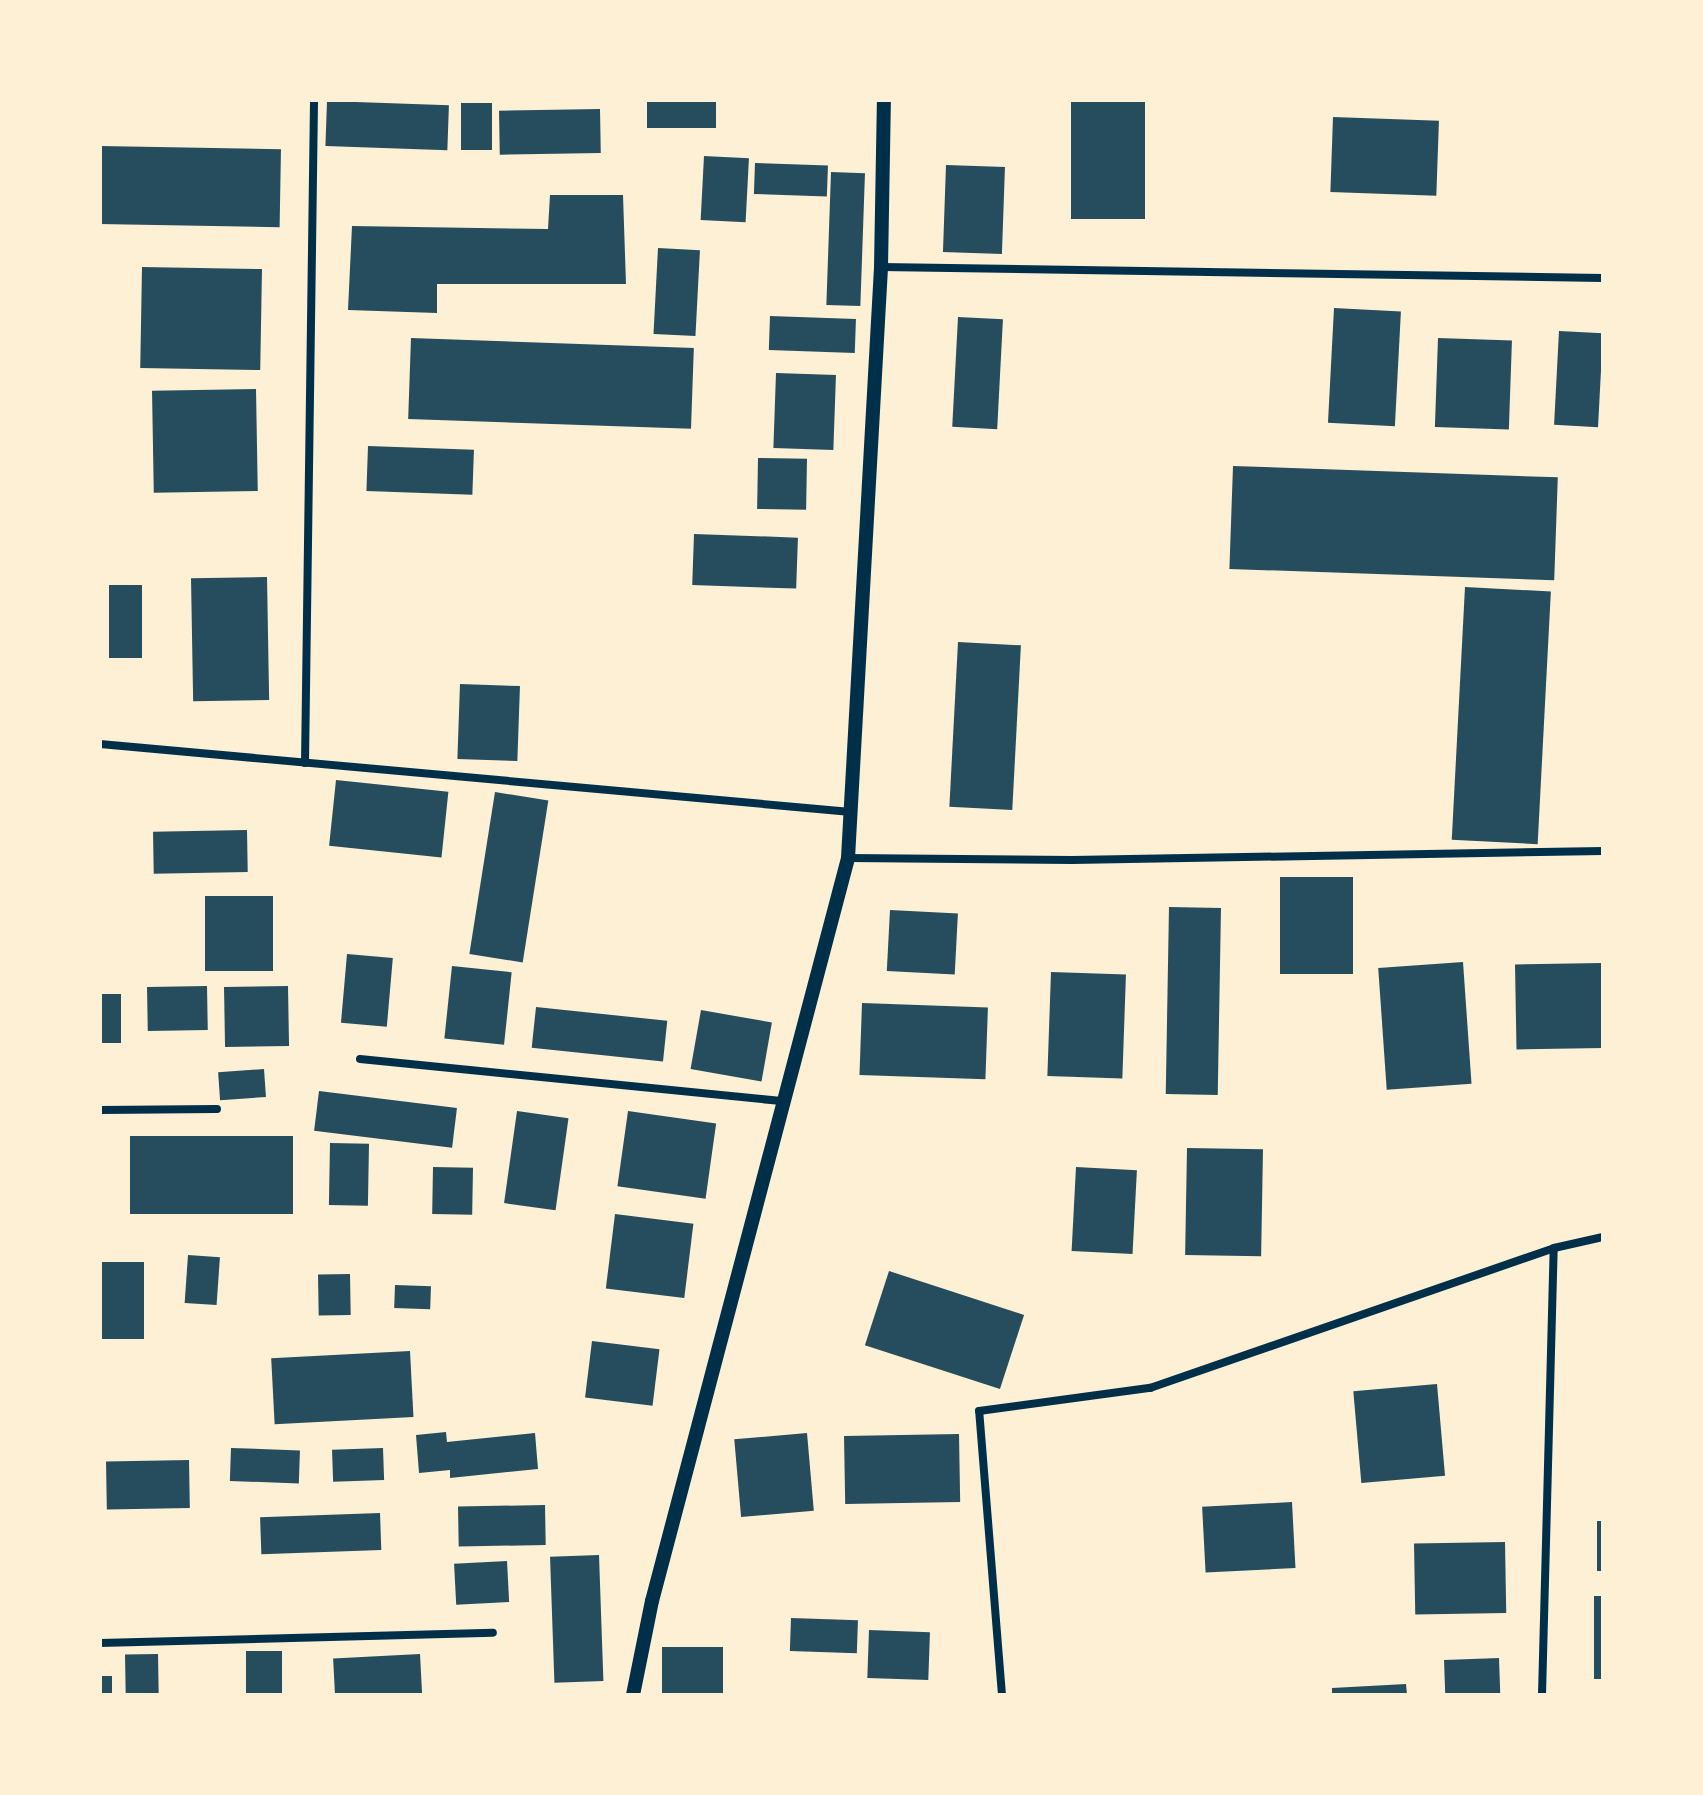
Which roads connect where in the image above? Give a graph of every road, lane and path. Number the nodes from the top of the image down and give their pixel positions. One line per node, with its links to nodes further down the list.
1 (314, 100): 6 (street)
2 (884, 100): 3 (street)
3 (881, 267): 4 (street); 7 (street)
4 (1603, 278)
5 (100, 744): 6 (street)
6 (305, 763): 7 (street)
7 (851, 812): 9 (street)
8 (1603, 851): 9 (street)
9 (848, 858): 11 (street)
10 (360, 1059): 11 (street)
11 (784, 1101): 18 (street)
12 (217, 1109): 13 (street)
13 (100, 1110)
14 (1603, 1237): 15 (street)
15 (1554, 1248): 19 (street); 20 (street)
16 (493, 1633): 17 (street)
17 (100, 1643)
18 (633, 1695)
19 (1002, 1695)
20 (1542, 1695)

